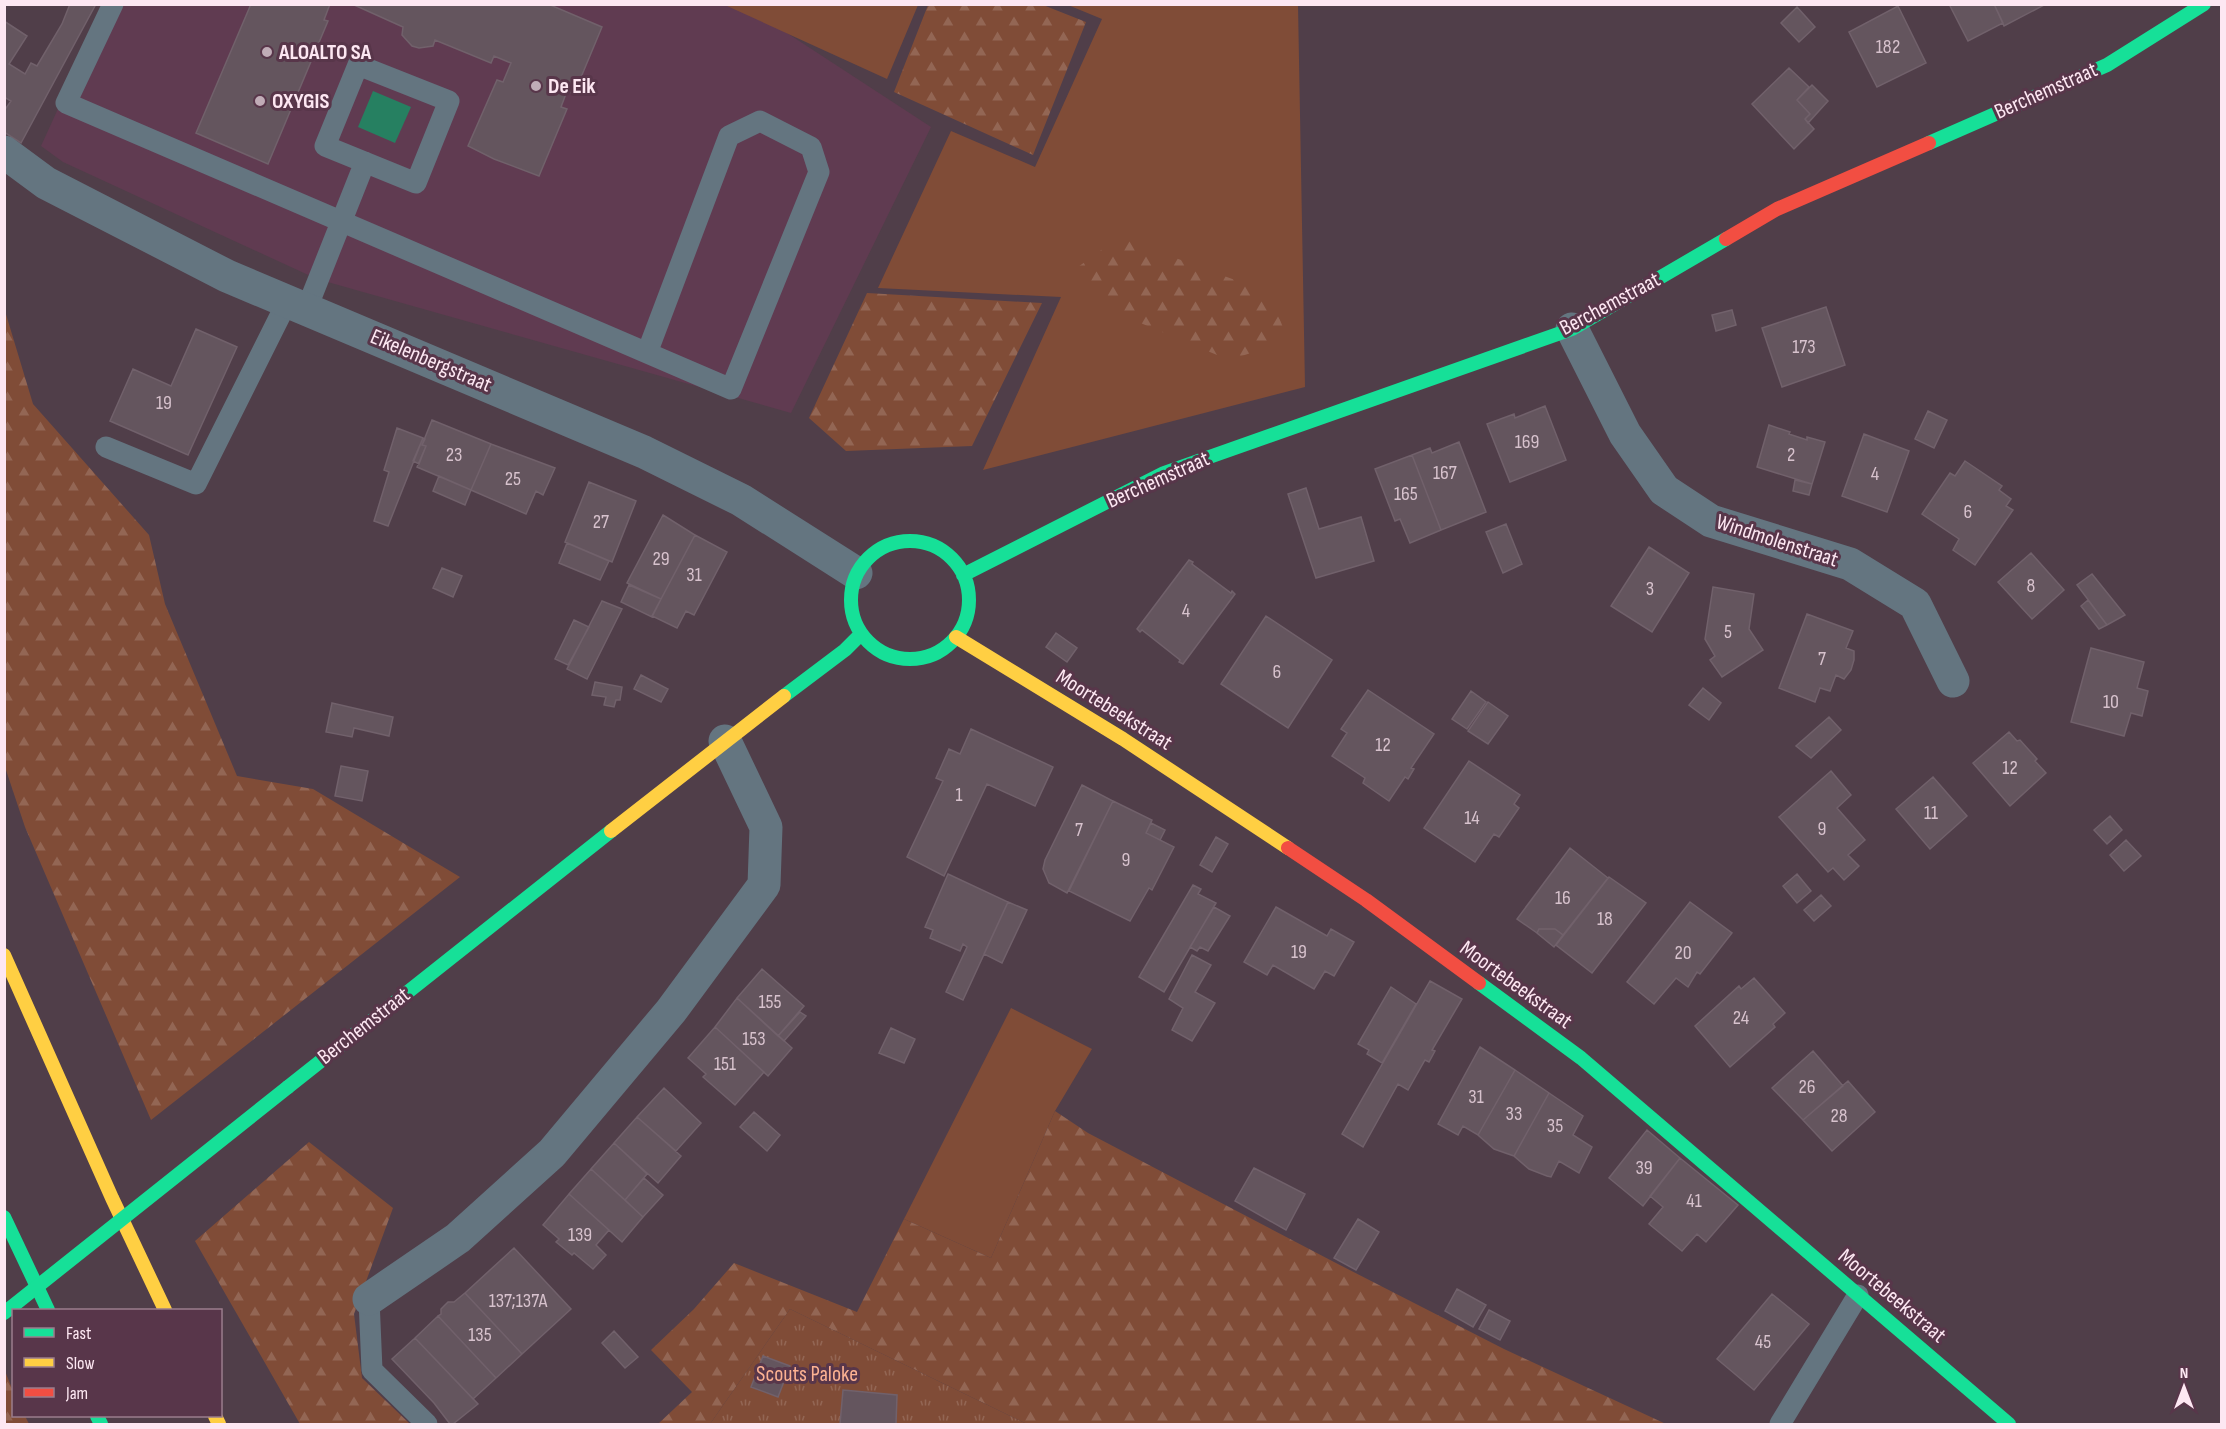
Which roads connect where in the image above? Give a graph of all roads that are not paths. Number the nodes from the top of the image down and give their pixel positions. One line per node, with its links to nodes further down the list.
1 (113, 4): 5 (lane)
2 (2204, 4): 7 (main road, Berchemstraat)
3 (4, 152): 6 (street, Eikelenbergstraat)
4 (365, 162): 4 (lane); 5 (lane)
5 (341, 221): 6 (lane); 8 (lane)
6 (297, 305): 9 (lane); 10 (street, Eikelenbergstraat)
7 (1572, 329): 11 (main road, Berchemstraat); 14 (street, Windmolenstraat)
8 (647, 353): 8 (lane)
9 (106, 447)
10 (856, 573): 11 (main road); 12 (main road)
11 (963, 575): 13 (main road)
12 (861, 634): 13 (main road); 15 (main road, Berchemstraat)
13 (956, 637): 18 (main road, Moortebeekstraat)
14 (1953, 681)
15 (725, 741): 19 (street); 22 (main road, Berchemstraat, bridge)
16 (4, 955): 21 (main road)
17 (4, 1217): 20 (main road)
18 (1858, 1295): 24 (lane); 25 (main road, Moortebeekstraat)
19 (369, 1299): 23 (lane)
20 (47, 1309)
21 (164, 1309)
22 (4, 1313)
23 (427, 1425)
24 (1780, 1425)
25 (2009, 1425)

